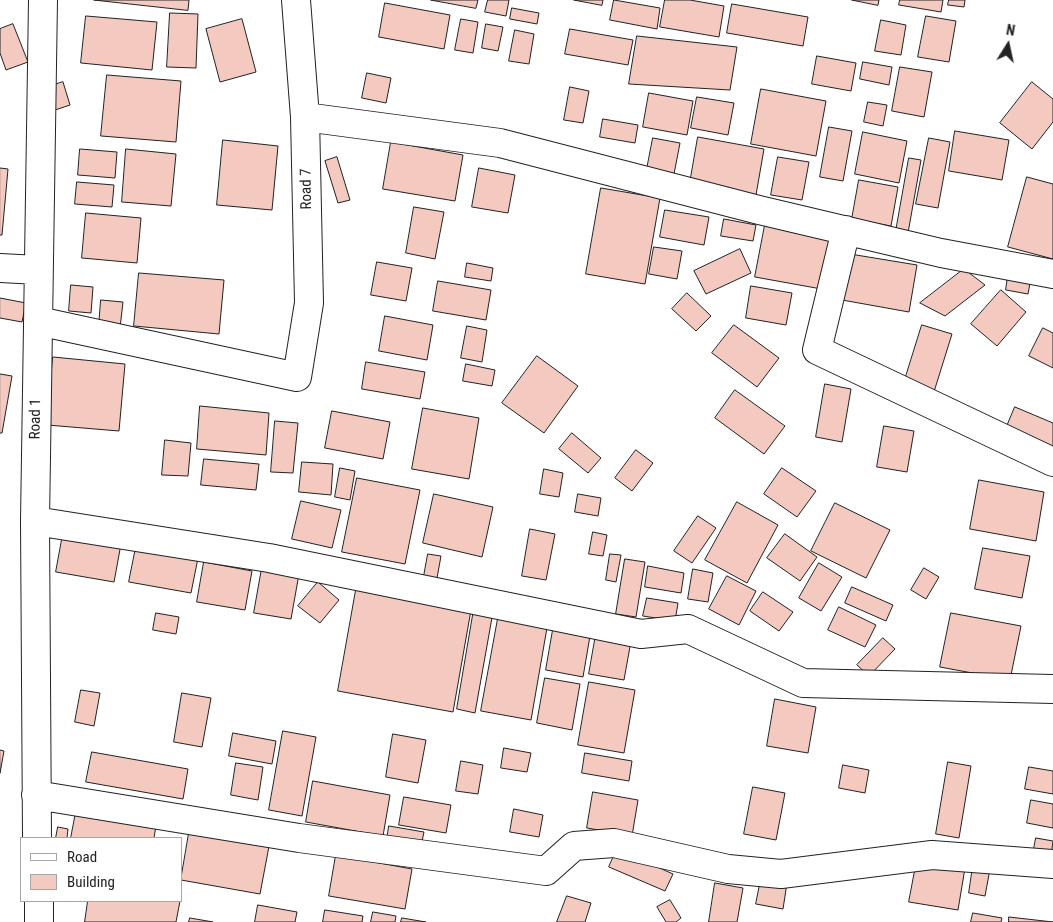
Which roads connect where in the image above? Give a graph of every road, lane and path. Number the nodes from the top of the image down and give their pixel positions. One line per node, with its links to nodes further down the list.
1 (43, 0): 6 (street, Road 1)
2 (296, 0): 3 (street, Road 7)
3 (305, 117): 4 (street); 8 (street, Road 7)
4 (846, 230): 7 (street); 9 (street)
5 (0, 268): 6 (street)
6 (38, 270): 8 (street, Road 1)
7 (1053, 274)
8 (38, 321): 10 (street, Road 1)
9 (1053, 462)
10 (35, 521): 11 (street); 12 (street, Road 1)
11 (1053, 689)
12 (36, 794): 13 (street, Road 1); 14 (street)
13 (37, 837)
14 (1053, 864)
15 (39, 902): 16 (street)
16 (39, 922)

